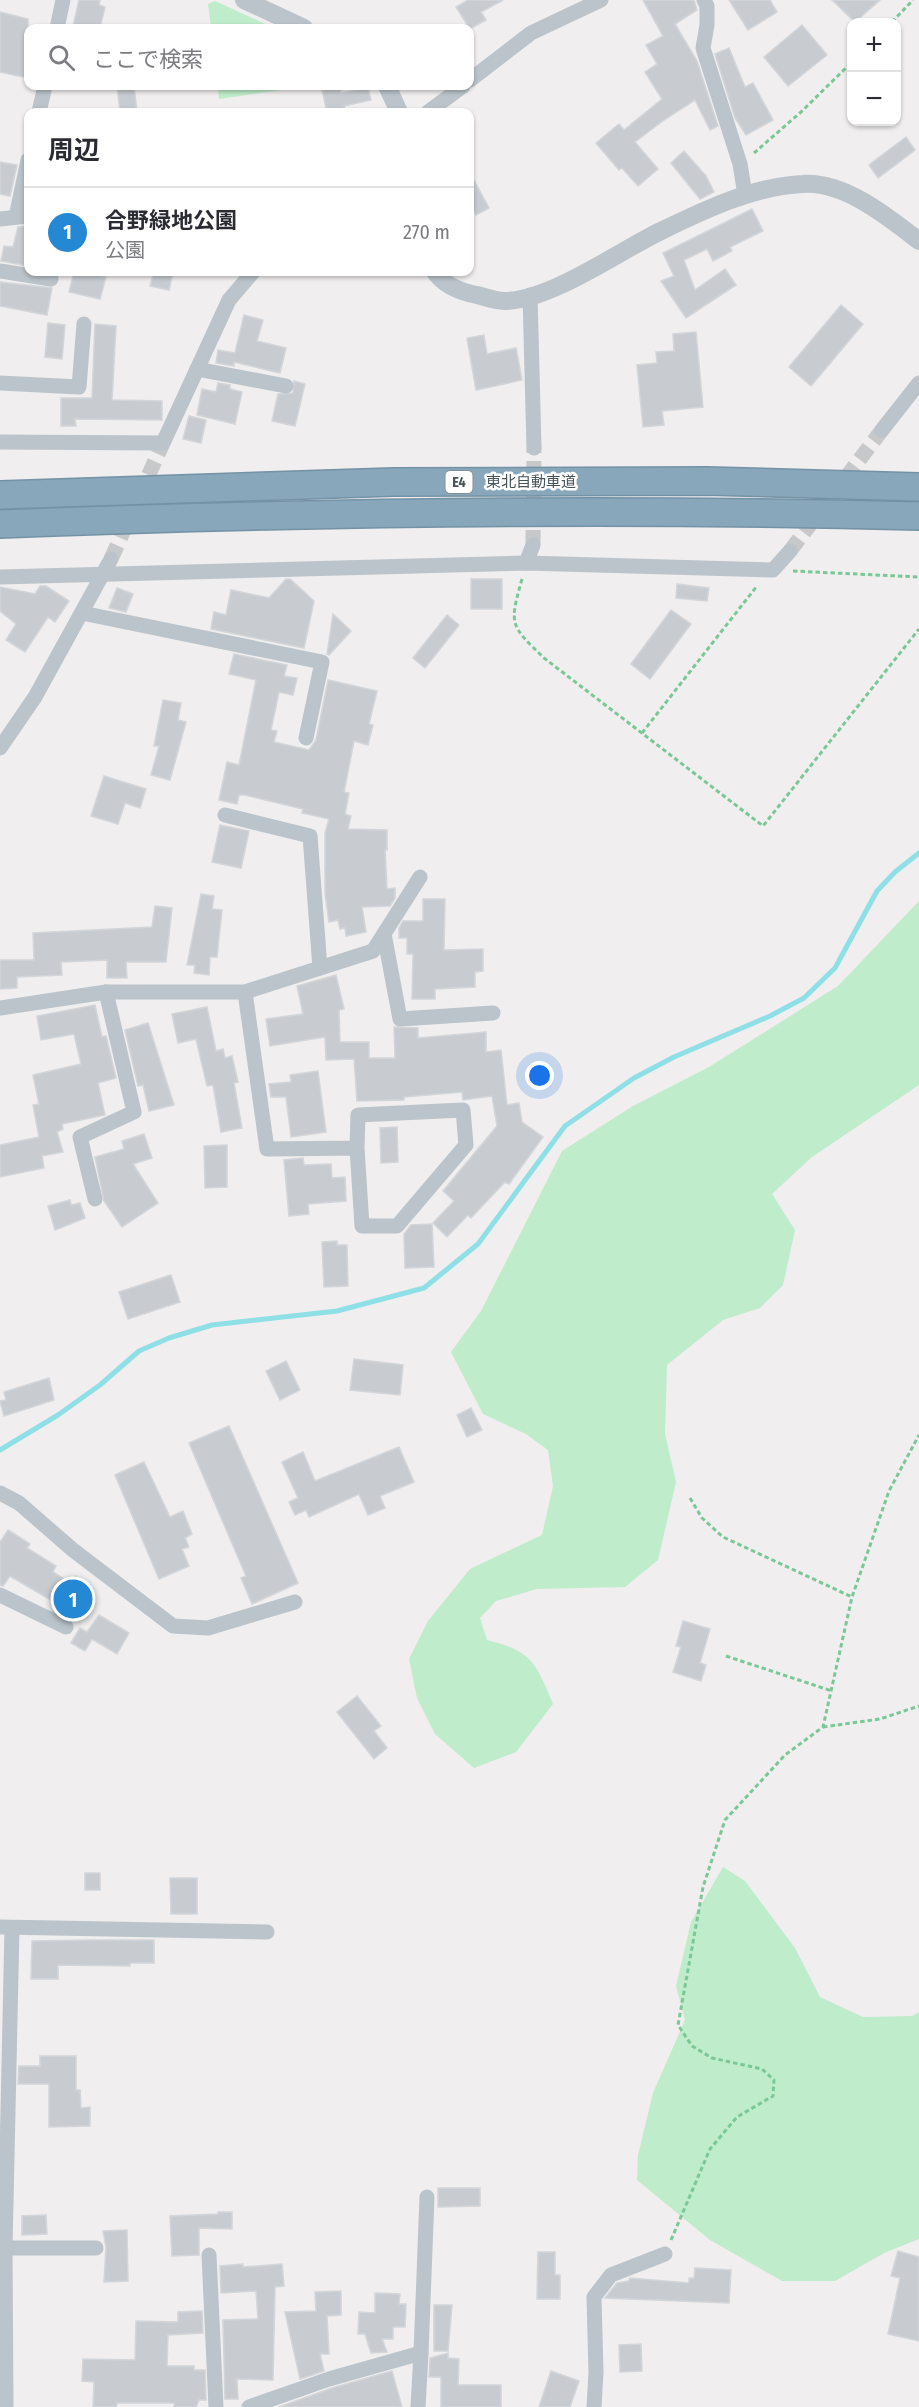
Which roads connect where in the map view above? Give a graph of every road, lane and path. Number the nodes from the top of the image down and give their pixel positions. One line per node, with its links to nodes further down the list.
1 (63, 0): 7 (street)
2 (244, 0): 8 (street)
3 (601, 0): 10 (street)
4 (704, 0): 17 (street)
5 (913, 0): 6 (path)
6 (896, 18)
7 (58, 24)
8 (295, 24)
9 (847, 68): 17 (path)
10 (474, 77)
11 (44, 90): 14 (street)
12 (389, 90): 15 (street)
13 (458, 90): 16 (street)
14 (40, 108)
15 (397, 108)
16 (433, 108)
17 (740, 164): 18 (street)
18 (745, 195): 22 (street); 29 (street)
19 (24, 198): 20 (street)
20 (22, 217): 21 (street)
21 (0, 219)
22 (919, 241)
23 (0, 271): 24 (street)
24 (24, 275)
25 (32, 276): 28 (street)
26 (245, 276): 31 (street)
27 (440, 276): 29 (street)
28 (51, 279)
29 (530, 295): 37 (street)
30 (84, 324): 32 (street)
31 (197, 369): 34 (street); 36 (street)
32 (0, 383)
33 (919, 383): 35 (street)
34 (286, 386)
35 (882, 430)
36 (0, 442)
37 (534, 448)
38 (919, 487): 39 (highway, 東北自動車道 / E4)
39 (0, 495)
40 (919, 516): 41 (highway, 東北自動車道 / E4)
41 (0, 524)
42 (533, 545): 45 (street)
43 (790, 551): 46 (street)
44 (111, 559): 47 (street)
45 (526, 563): 46 (street); 47 (street); 52 (path)
46 (773, 570): 48 (path); 52 (path)
47 (102, 576): 49 (street); 50 (street)
48 (919, 577)
49 (0, 578)
50 (82, 613): 53 (street); 54 (street)
51 (919, 629): 52 (path)
52 (642, 733)
53 (306, 738)
54 (0, 748)
55 (225, 815): 58 (street)
56 (420, 877): 57 (street)
57 (384, 934): 58 (street); 62 (street)
58 (320, 968): 60 (street)
59 (106, 992): 60 (street); 61 (street); 64 (street)
60 (245, 992): 63 (street)
61 (0, 1008)
62 (494, 1013)
63 (357, 1148): 63 (street)
64 (95, 1199)
65 (919, 1435): 69 (path)
66 (0, 1494): 70 (street)
67 (690, 1498): 69 (path)
68 (0, 1595): 71 (street)
69 (852, 1597): 73 (path)
70 (295, 1602)
71 (66, 1627)
72 (726, 1656): 73 (path)
73 (832, 1691): 75 (path)
74 (919, 1706): 75 (path)
75 (823, 1727): 81 (path)
76 (6, 1927): 77 (street); 79 (street)
77 (267, 1932)
78 (427, 2197): 83 (street)
79 (5, 2248): 80 (street); 84 (street)
80 (96, 2248)
81 (665, 2254): 88 (street)
82 (208, 2255): 85 (street)
83 (421, 2353): 86 (street); 87 (street)
84 (6, 2407)
85 (216, 2407)
86 (249, 2407)
87 (418, 2407)
88 (594, 2407)

